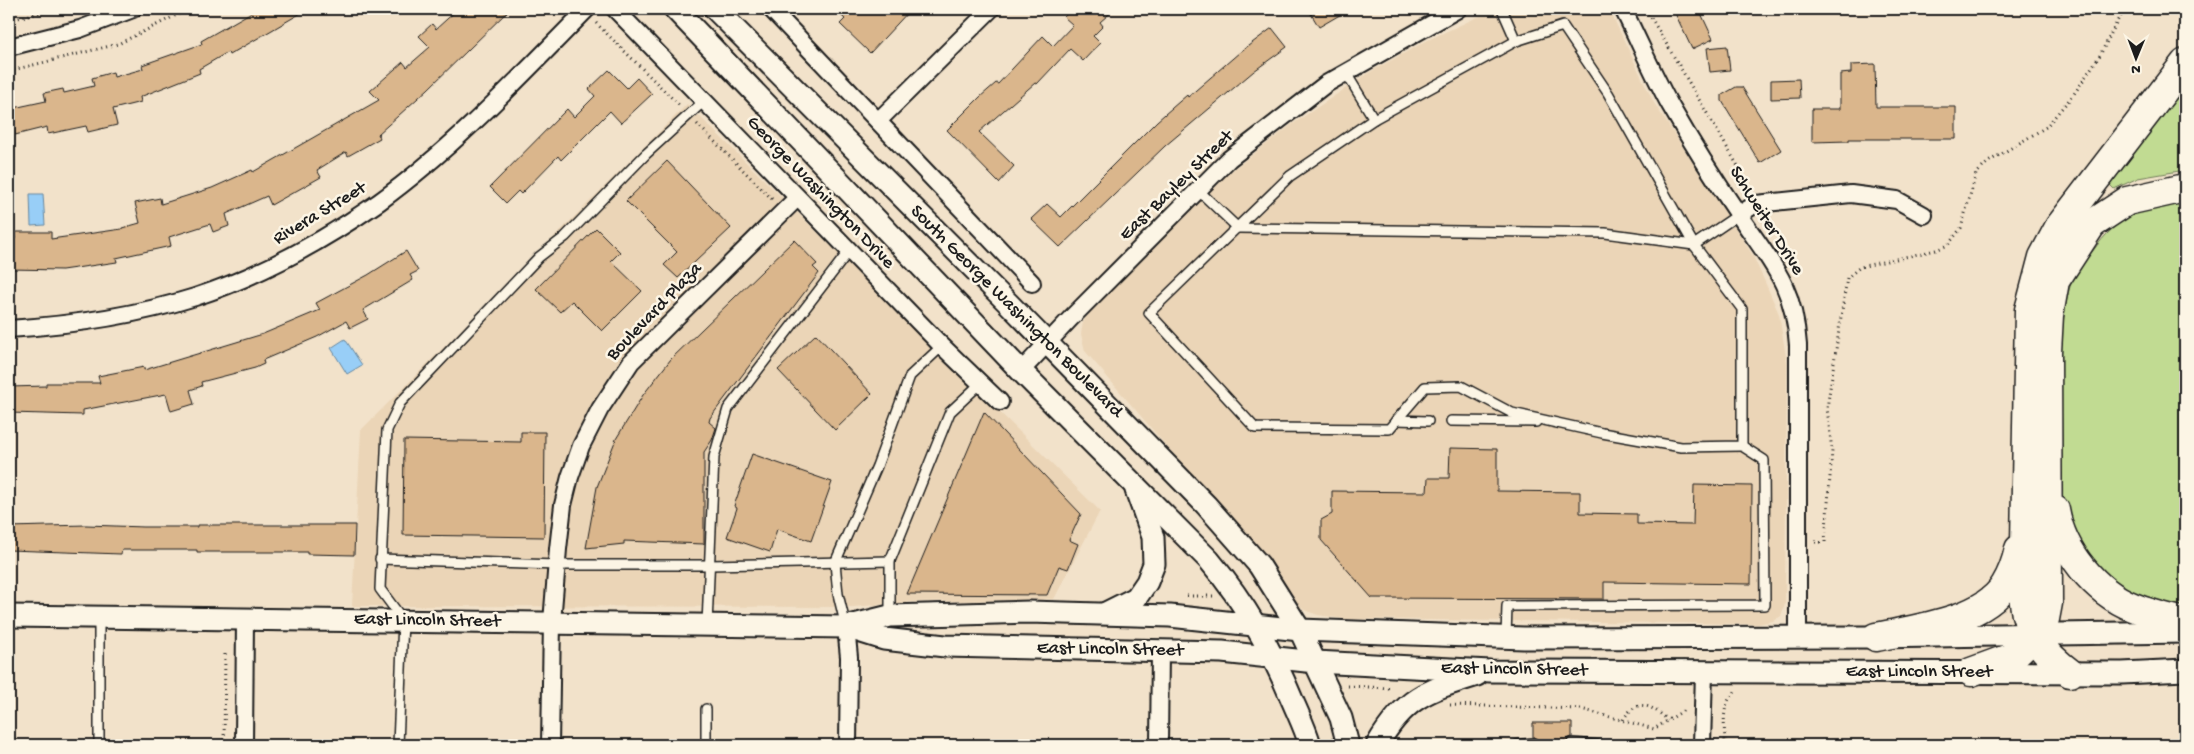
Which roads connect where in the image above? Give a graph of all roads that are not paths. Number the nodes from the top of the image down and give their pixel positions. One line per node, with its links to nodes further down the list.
1 (134, 9): 12 (street)
2 (615, 9): 15 (street, George Washington Drive)
3 (675, 9): 30 (street, South George Washington Boulevard)
4 (715, 9): 28 (street, South George Washington Boulevard)
5 (771, 9): 17 (street)
6 (991, 9): 17 (street)
7 (1458, 9): 14 (street, East Bayley Street)
8 (1502, 9): 11 (lane)
9 (1623, 9): 21 (street, Schweiter Drive)
10 (585, 10): 27 (street, Rivera Street)
11 (1516, 42): 16 (lane); 24 (lane)
12 (9, 47)
13 (2185, 63): 40 (highway)
14 (1346, 73): 16 (lane); 19 (street, East Bayley Street)
15 (703, 102): 20 (street, George Washington Drive); 41 (lane)
16 (1374, 118): 23 (lane)
17 (878, 121): 26 (street)
18 (2185, 188): 38 (highway)
19 (1198, 190): 23 (lane); 28 (street, East Bayley Street)
20 (797, 198): 25 (street, George Washington Drive); 44 (street, Boulevard Plaza)
21 (1738, 215): 22 (street); 24 (lane); 61 (street, Schweiter Drive)
22 (1924, 215)
23 (1238, 228): 24 (lane); 33 (lane)
24 (1694, 245): 37 (lane)
25 (849, 251): 29 (street, George Washington Drive); 45 (lane)
26 (1032, 283)
27 (9, 329)
28 (1047, 343): 30 (street, East Bayley Street); 57 (street, South George Washington Boulevard)
29 (942, 346): 31 (street, George Washington Drive); 43 (lane)
30 (1022, 371): 39 (street, South George Washington Boulevard)
31 (980, 383): 32 (street, George Washington Drive); 42 (lane)
32 (1000, 402)
33 (1396, 420): 34 (lane); 36 (lane)
34 (1428, 421)
35 (1450, 421): 36 (lane)
36 (1554, 422): 37 (lane)
37 (1742, 446): 60 (lane)
38 (2047, 468): 53 (highway); 59 (highway)
39 (1134, 485): 46 (street); 54 (street, South George Washington Boulevard)
40 (2027, 518): 59 (highway); 62 (highway)
41 (380, 559): 44 (lane); 51 (lane)
42 (890, 561): 43 (lane); 48 (lane)
43 (835, 563): 45 (lane); 56 (lane)
44 (557, 565): 45 (lane); 52 (street, Boulevard Plaza)
45 (710, 565): 55 (lane)
46 (1103, 614): 48 (street, East Lincoln Street); 54 (street, East Lincoln Street)
47 (9, 616): 49 (street, East Lincoln Street)
48 (890, 616): 56 (street, East Lincoln Street)
49 (99, 617): 50 (street, East Lincoln Street); 74 (lane)
50 (245, 618): 51 (street, East Lincoln Street); 75 (street)
51 (403, 620): 52 (street, East Lincoln Street); 76 (lane)
52 (552, 622): 55 (street, East Lincoln Street); 77 (street, Boulevard Plaza)
53 (2185, 622)
54 (1257, 624): 57 (street, East Lincoln Street); 64 (street, South George Washington Boulevard)
55 (707, 625): 56 (street, East Lincoln Street)
56 (846, 627): 63 (street, East Lincoln Street); 79 (street)
57 (1300, 630): 60 (street, East Lincoln Street); 65 (street, South George Washington Boulevard)
58 (2185, 632): 59 (street, East Lincoln Street)
59 (2035, 635): 62 (street, East Lincoln Street); 68 (highway); 69 (highway)
60 (1506, 637): 61 (street, East Lincoln Street)
61 (1798, 637): 62 (street, East Lincoln Street)
62 (1876, 637)
63 (1160, 651): 64 (street, East Lincoln Street); 80 (street)
64 (1274, 658): 65 (street, East Lincoln Street); 81 (street, South George Washington Boulevard)
65 (1315, 662): 66 (street, East Lincoln Street); 82 (street, South George Washington Boulevard)
66 (1490, 671): 67 (street, East Lincoln Street); 83 (street)
67 (1704, 672): 68 (street, East Lincoln Street); 86 (street)
68 (1971, 672): 69 (street, East Lincoln Street)
69 (2070, 673): 70 (street, East Lincoln Street)
70 (2183, 681)
71 (706, 709): 78 (lane)
72 (1533, 743): 84 (lane)
73 (1572, 743): 85 (lane)
74 (99, 745)
75 (244, 745)
76 (398, 745)
77 (550, 745)
78 (706, 745)
79 (848, 745)
80 (1159, 745)
81 (1310, 745)
82 (1348, 745)
83 (1377, 745)
84 (1517, 745)
85 (1596, 745)
86 (1702, 745)

